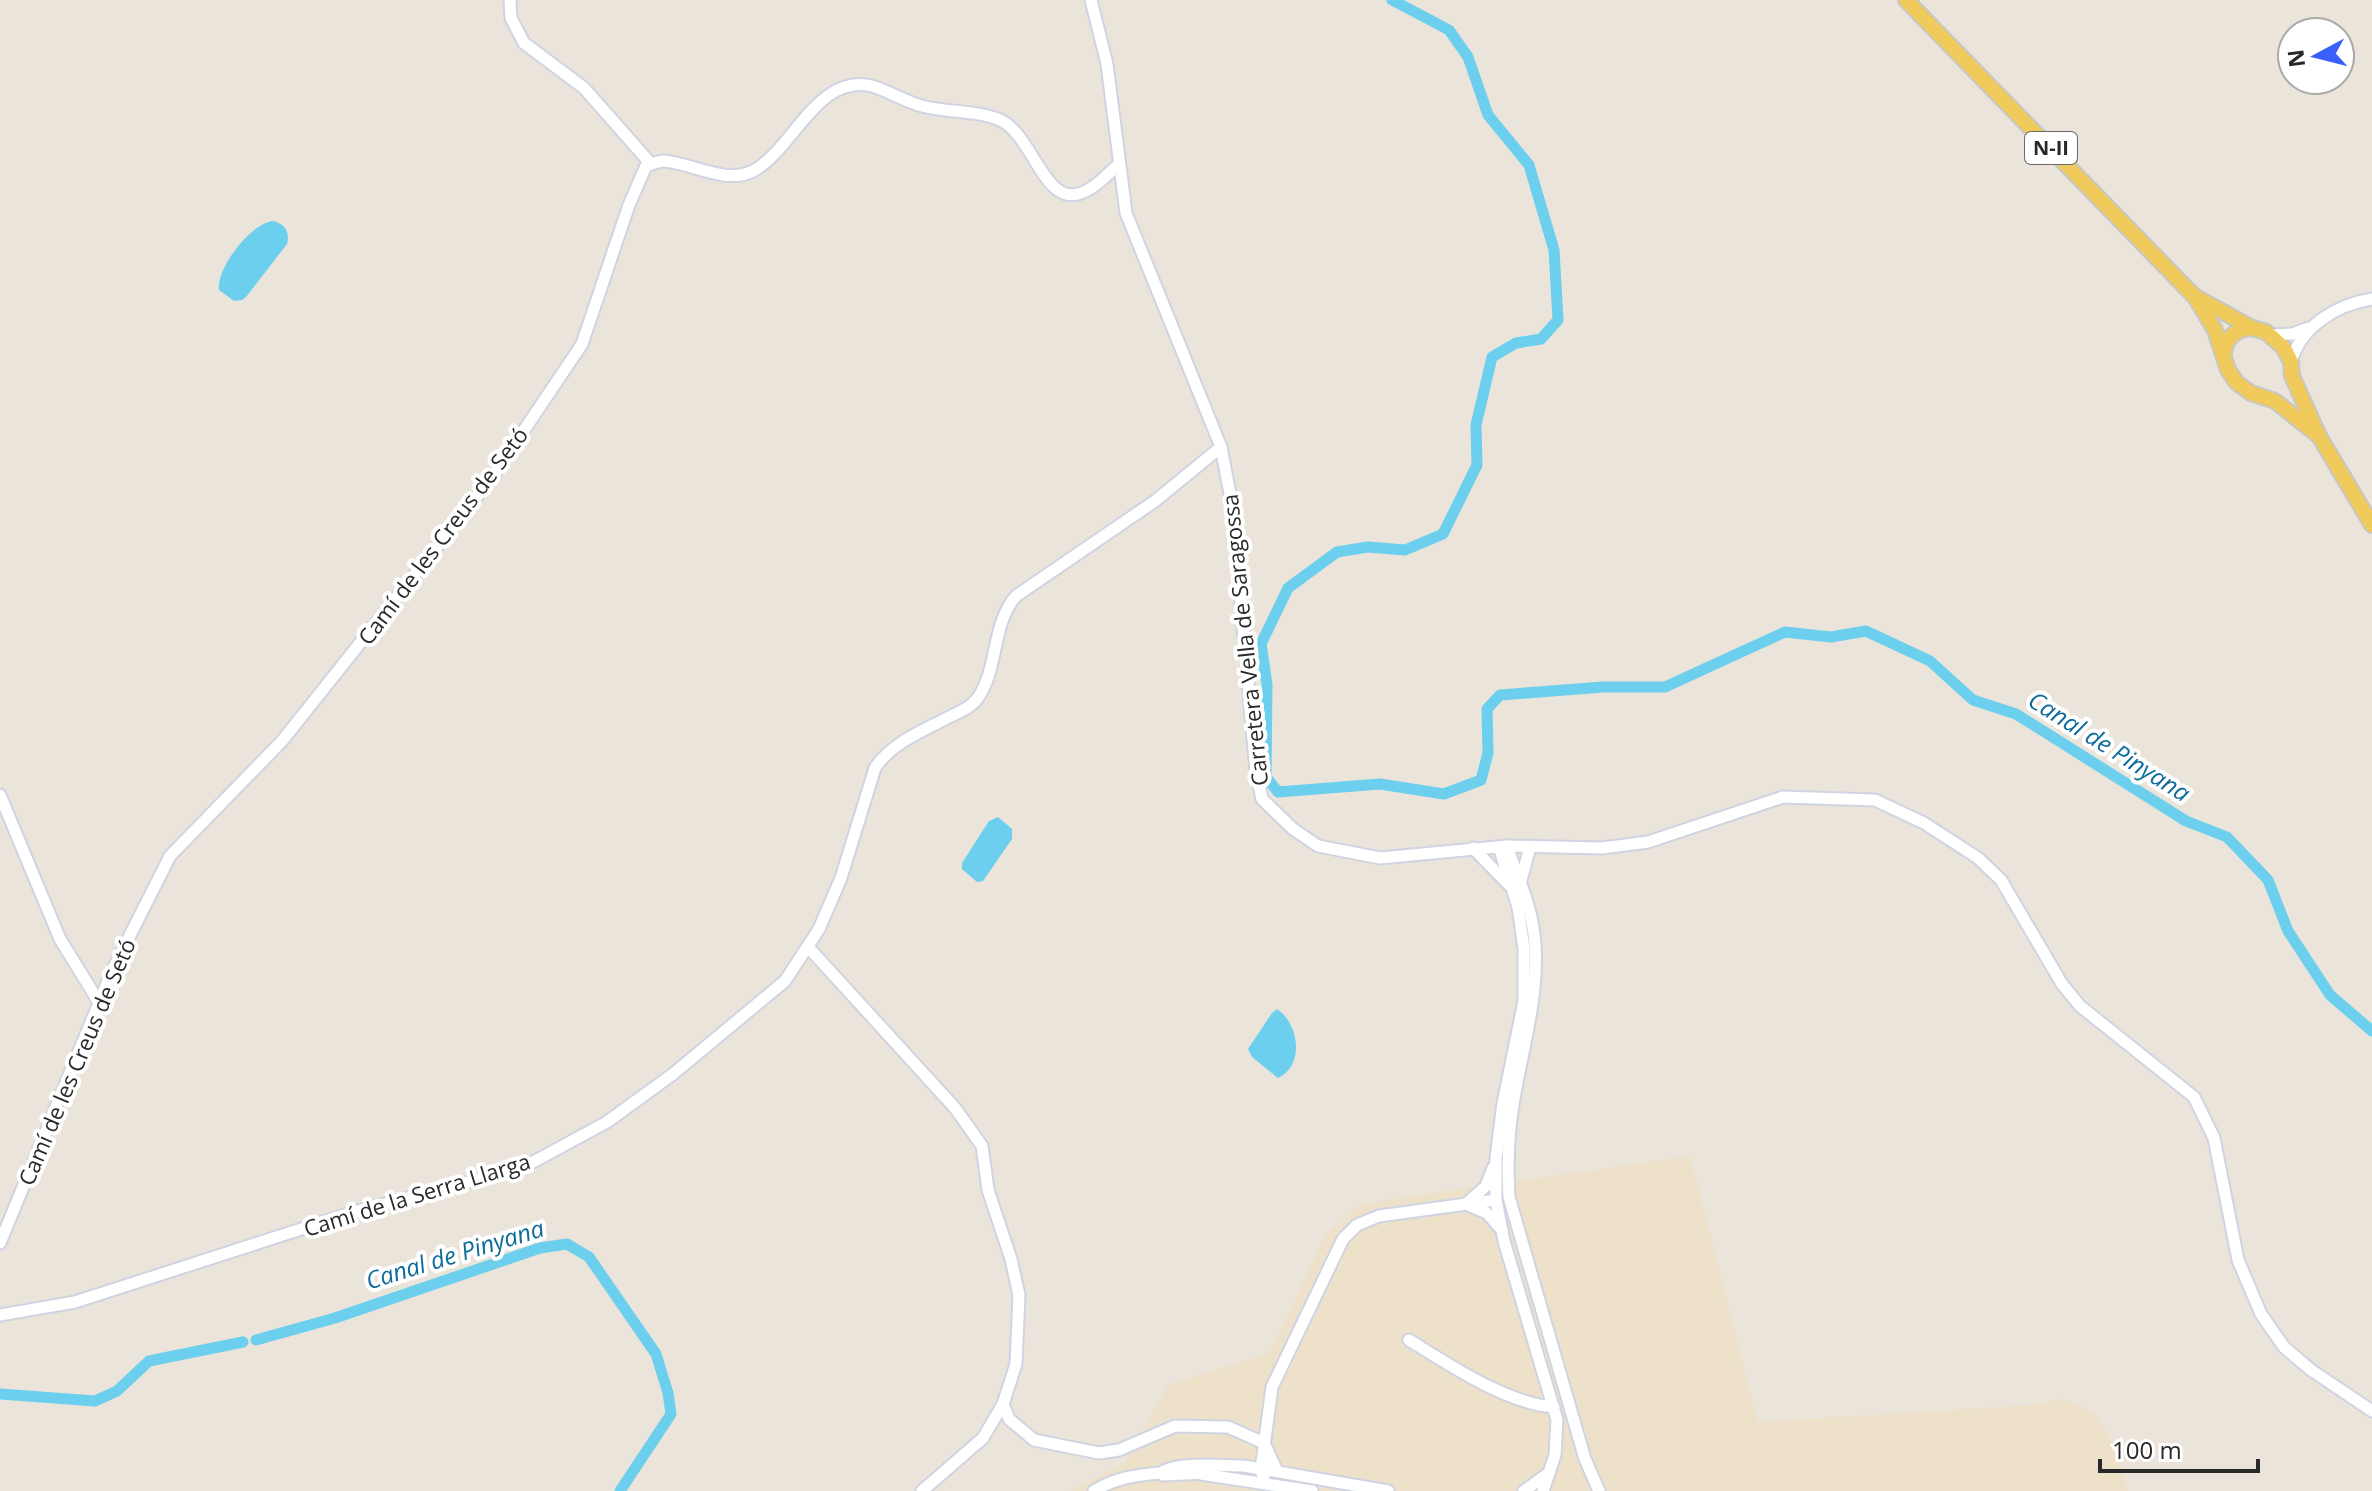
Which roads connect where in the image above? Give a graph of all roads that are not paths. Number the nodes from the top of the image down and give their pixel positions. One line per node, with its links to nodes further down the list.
1 (510, 0): 4 (street)
2 (1091, 0): 5 (street, Carretera Vella de Saragossa)
3 (1906, 0): 6 (main road, N-II)
4 (651, 164): 5 (street); 23 (street, Camí de les Creus de Setó)
5 (1119, 164): 15 (street, Carretera Vella de Saragossa)
6 (2195, 297): 8 (main road, N-II); 11 (main road, N-II)
7 (2372, 299): 9 (street)
8 (2252, 328): 10 (main road, N-II); 11 (main road)
9 (2309, 328): 10 (street); 12 (street)
10 (2271, 335): 12 (main road, N-II)
11 (2224, 355): 13 (main road, N-II)
12 (2292, 369): 13 (main road); 14 (main road, N-II)
13 (2267, 397): 14 (main road, N-II)
14 (2319, 436): 16 (main road, N-II)
15 (1221, 447): 20 (street, Carretera Vella de Saragossa); 22 (street, Camí de la Serra Llarga)
16 (2372, 525)
17 (0, 795): 23 (street)
18 (1503, 846): 19 (street, Carretera Vella de Saragossa); 20 (street, Carretera Vella de Saragossa); 21 (street)
19 (1530, 847): 21 (street); 35 (street, Carretera Vella de Saragossa)
20 (1473, 848): 21 (street)
21 (1516, 884): 24 (street); 25 (street)
22 (809, 948): 31 (street, Camí de la Serra Llarga); 33 (street)
23 (100, 1004): 30 (street, Camí de les Creus de Setó)
24 (1496, 1158): 26 (street); 27 (street)
25 (1508, 1172): 26 (street); 28 (street)
26 (1496, 1200): 27 (street); 28 (street); 29 (street)
27 (1465, 1204): 29 (street); 36 (street)
28 (1518, 1228): 50 (street)
29 (1502, 1231): 34 (street)
30 (0, 1243)
31 (0, 1315)
32 (1409, 1340): 34 (street)
33 (1003, 1404): 36 (street); 44 (street)
34 (1554, 1407): 41 (street)
35 (2372, 1411)
36 (1264, 1443): 37 (street); 38 (street); 39 (street)
37 (1244, 1466): 38 (street); 40 (street)
38 (1261, 1469): 39 (street); 42 (street); 43 (street)
39 (1277, 1471): 47 (street)
40 (1160, 1473): 42 (street); 45 (street)
41 (1549, 1473): 48 (street); 49 (street)
42 (1201, 1474): 43 (street)
43 (1265, 1483): 46 (street)
44 (922, 1491)
45 (1094, 1491)
46 (1312, 1491)
47 (1388, 1491)
48 (1524, 1491)
49 (1543, 1491)
50 (1599, 1491)

